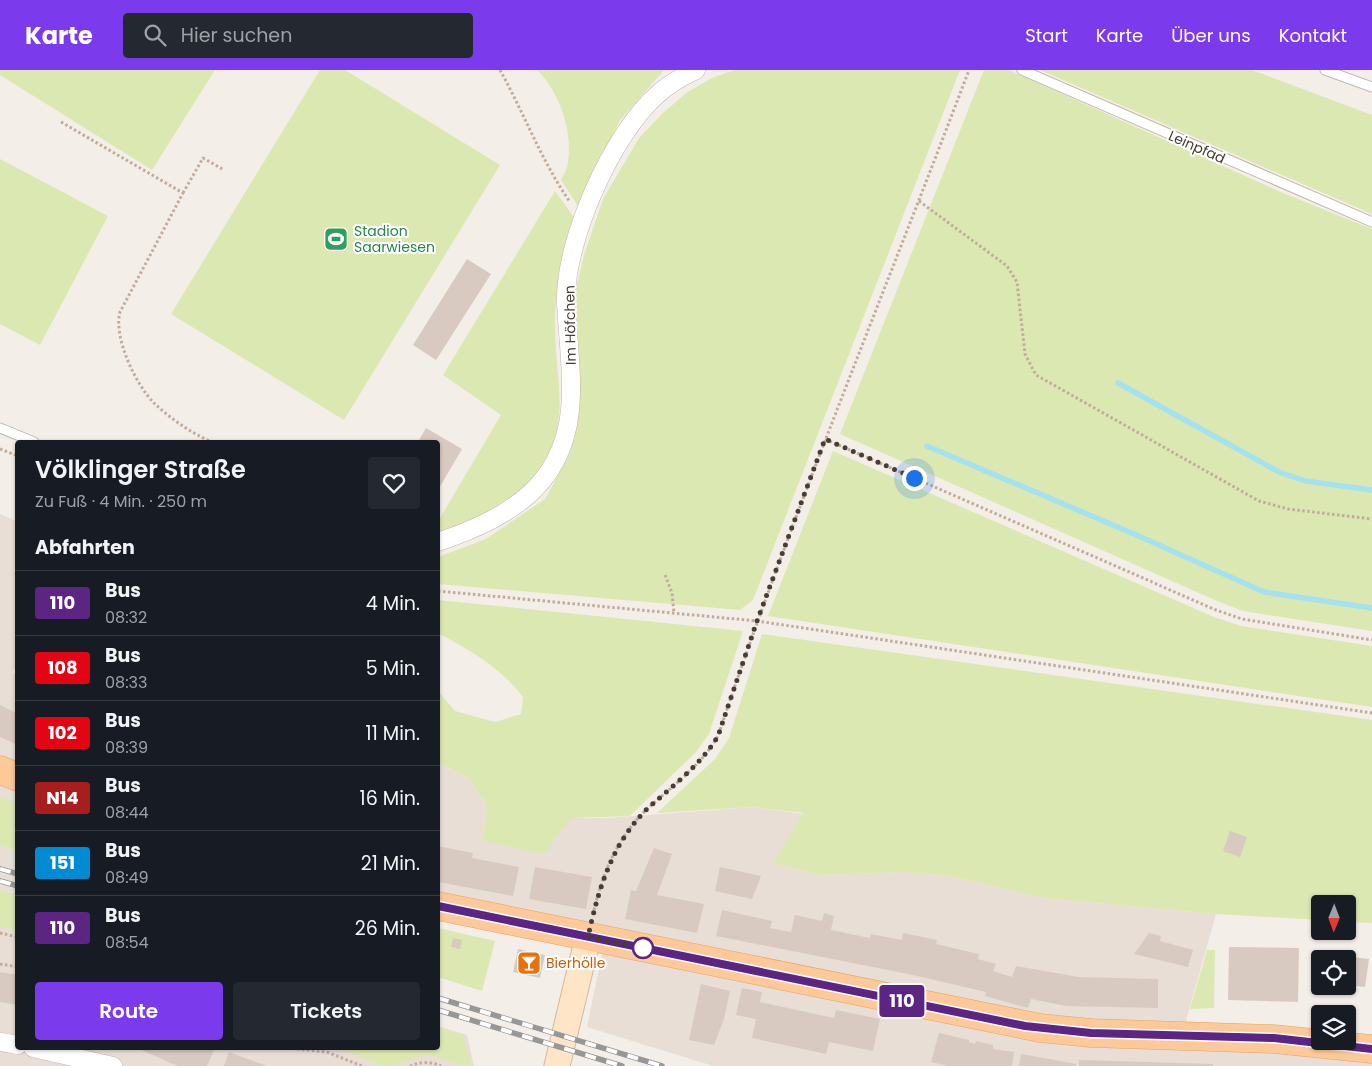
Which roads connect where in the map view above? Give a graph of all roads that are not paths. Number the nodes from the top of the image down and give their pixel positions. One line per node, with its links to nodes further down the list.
1 (1022, 70): 5 (lane, Leinpfad)
2 (1325, 70): 4 (lane)
3 (686, 72): 8 (street, Im Höfchen)
4 (1372, 87)
5 (1372, 222)
6 (0, 428): 7 (lane)
7 (29, 440)
8 (440, 541)
9 (0, 770): 10 (main road)
10 (15, 776)
11 (440, 906): 12 (main road)
12 (588, 937): 15 (main road); 18 (street)
13 (0, 1042): 14 (street)
14 (15, 1044)
15 (1372, 1049)
16 (42, 1050): 17 (street)
17 (113, 1066)
18 (557, 1066)

